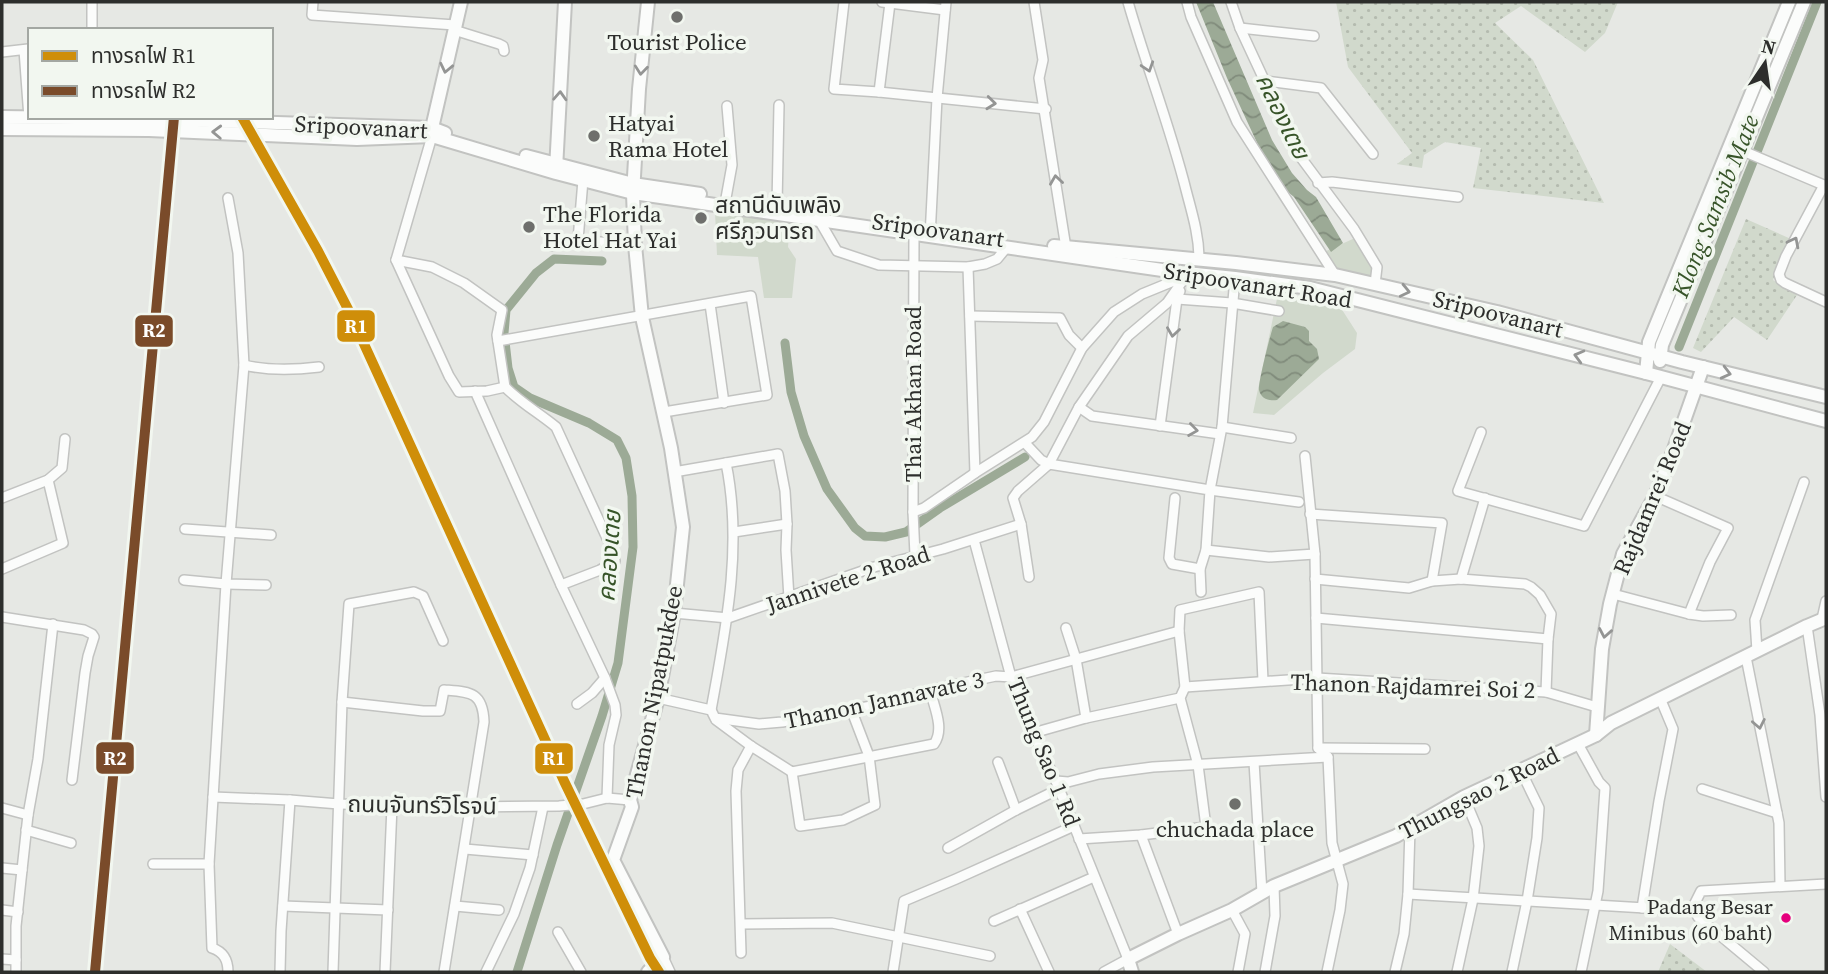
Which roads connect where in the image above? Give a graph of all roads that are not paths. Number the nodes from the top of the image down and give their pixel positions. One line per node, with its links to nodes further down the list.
1 (92, 2): 17 (street)
2 (313, 2): 16 (street)
3 (461, 2): 16 (main road)
4 (565, 2): 37 (main road, one-way to 4)
5 (648, 2): 41 (main road, Thanon Nipatpukdee, one-way to 41)
6 (844, 2): 25 (street)
7 (882, 2): 8 (street)
8 (890, 2): 15 (street); 25 (street)
9 (1034, 2): 29 (street)
10 (1128, 2): 54 (street, one-way to 54)
11 (1187, 2): 60 (street)
12 (1232, 2): 18 (street)
13 (1789, 2): 72 (main road)
14 (1804, 2): 35 (main road)
15 (945, 6): 26 (street)
16 (455, 27): 21 (street); 34 (main road, one-way to 34)
17 (92, 28)
18 (1240, 28): 19 (street); 24 (street)
19 (1314, 36)
20 (27, 50): 22 (street); 23 (street)
21 (504, 51)
22 (2, 52)
23 (28, 81)
24 (1266, 81): 36 (street); 39 (street)
25 (879, 92): 26 (street)
26 (937, 97): 29 (street, one-way to 29); 47 (street)
27 (779, 105): 45 (street)
28 (727, 106): 44 (street)
29 (1046, 109): 53 (street, one-way to 29)
30 (28, 112): 31 (main road, Sripoovanart)
31 (2, 117)
32 (168, 119): 34 (main road, Sripoovanart)
33 (2, 129): 34 (main road, Sripoovanart, one-way to 33)
34 (432, 132): 37 (main road, Sripoovanart); 55 (street)
35 (1745, 152): 40 (street); 72 (main road)
36 (1373, 154)
37 (556, 169): 38 (main road, Sripoovanart); 41 (main road, Sripoovanart)
38 (583, 180): 41 (main road, Sripoovanart); 49 (street)
39 (1318, 183): 42 (street); 62 (street)
40 (1825, 186): 64 (street, one-way to 40)
41 (633, 189): 44 (main road, Sripoovanart); 46 (main road, Sripoovanart); 50 (main road, Thanon Nipatpukdee)
42 (1458, 197)
43 (228, 198): 73 (street)
44 (726, 198): 45 (main road, Sripoovanart)
45 (776, 205): 47 (main road, Sripoovanart)
46 (819, 220): 48 (main road, Sripoovanart); 57 (street)
47 (931, 233): 48 (main road, Sripoovanart); 52 (main road, Sripoovanart); 53 (main road, Sripoovanart)
48 (914, 234): 57 (street, Thai Akhan Road)
49 (578, 240): 50 (street); 51 (street)
50 (635, 245): 69 (main road, Thanon Nipatpukdee)
51 (552, 246)
52 (1007, 247): 53 (main road, Sripoovanart); 58 (street)
53 (1066, 252): 54 (main road, Sripoovanart); 59 (main road, Sripoovanart)
54 (1199, 259): 56 (main road, Sripoovanart)
55 (396, 260): 70 (street); 80 (street)
56 (1236, 263): 60 (main road, Sripoovanart); 61 (main road)
57 (914, 266): 58 (street); 105 (street, Thai Akhan Road)
58 (968, 267): 68 (street)
59 (1181, 274): 61 (main road, Sripoovanart Road); 63 (street); 71 (street); 83 (street)
60 (1335, 275): 62 (main road, Sripoovanart)
61 (1236, 278): 65 (street); 76 (main road, Sripoovanart Road, one-way to 61)
62 (1375, 284): 72 (main road, Sripoovanart, one-way to 72)
63 (1177, 299): 65 (street); 86 (street, one-way to 86)
64 (1826, 302)
65 (1233, 303): 67 (street); 87 (street)
66 (710, 304): 69 (street); 82 (street); 82 (street)
67 (1279, 311)
68 (970, 316): 71 (street); 96 (street)
69 (642, 317): 70 (street); 84 (main road, Thanon Nipatpukdee)
70 (498, 341): 78 (street)
71 (1082, 348): 91 (street)
72 (1654, 354): 75 (main road, Sripoovanart); 76 (main road); 77 (main road)
73 (244, 365): 74 (street); 110 (street)
74 (319, 368)
75 (1703, 368): 79 (main road, Rajdamrei Road); 81 (main road, Sripoovanart, one-way to 81)
76 (1646, 373): 77 (main road, Sripoovanart Road)
77 (1661, 377): 79 (main road, Sripoovanart Road); 103 (street)
78 (505, 387): 80 (street); 126 (street)
79 (1697, 387): 85 (main road, Sripoovanart Road); 100 (main road, Rajdamrei Road)
80 (475, 391): 126 (street)
81 (1826, 397)
82 (724, 403): 84 (street)
83 (1079, 407): 86 (street); 93 (street)
84 (663, 412): 95 (main road, Thanon Nipatpukdee)
85 (1826, 421)
86 (1160, 425): 87 (street, one-way to 87)
87 (1221, 430): 89 (street); 99 (street)
88 (1480, 432): 103 (street)
89 (1291, 438)
90 (65, 439): 97 (street)
91 (1027, 445): 93 (street); 96 (street)
92 (1305, 456): 106 (street)
93 (1045, 462): 99 (street); 108 (street)
94 (726, 463): 95 (street); 107 (street); 111 (street)
95 (674, 472): 131 (main road, Thanon Nipatpukdee)
96 (975, 473): 105 (street)
97 (48, 480): 101 (street); 117 (street)
98 (1804, 482): 144 (street)
99 (1210, 490): 104 (street); 114 (street)
100 (1655, 496): 128 (main road, Rajdamrei Road); 132 (street)
101 (2, 498)
102 (1175, 498): 118 (street)
103 (1485, 498): 121 (street)
104 (1299, 502)
105 (913, 514): 116 (street, Thai Akhan Road)
106 (1310, 514): 115 (street); 123 (street)
107 (787, 524): 111 (street); 129 (street)
108 (1021, 524): 113 (street, Jannivete 2 Road); 119 (street)
109 (185, 529): 110 (street)
110 (230, 531): 112 (street); 124 (street)
111 (734, 532): 135 (street)
112 (271, 535)
113 (974, 540): 116 (street, Jannivete 2 Road); 146 (street, Thung Sao 1 Rd)
114 (1206, 550): 115 (street); 118 (street)
115 (1315, 554): 120 (street)
116 (915, 555): 129 (street, Jannivete 2 Road)
117 (2, 569)
118 (1200, 569): 127 (street)
119 (1028, 577)
120 (1315, 579): 123 (street); 136 (street)
121 (1461, 579): 123 (street); 142 (street)
122 (184, 580): 124 (street)
123 (1432, 581)
124 (226, 584): 125 (street); 178 (street)
125 (266, 585)
126 (561, 585): 147 (street)
127 (1201, 592)
128 (1612, 594): 132 (street); 158 (main road, Rajdamrei Road, one-way to 158)
129 (789, 598): 135 (street, Jannivete 2 Road)
130 (1826, 601): 137 (street)
131 (674, 613): 135 (street, Jannivete 2 Road); 153 (main road, Thanon Nipatpukdee)
132 (1689, 614): 133 (street)
133 (1731, 615)
134 (2, 617): 138 (street)
135 (728, 618): 160 (street)
136 (1316, 618): 142 (street); 148 (street)
137 (1824, 618): 139 (main road, Thungsao 2 Road)
138 (53, 624): 175 (street); 191 (street)
139 (1807, 626): 144 (main road, Thungsao 2 Road); 180 (street)
140 (1066, 628): 145 (street)
141 (1179, 631): 145 (street, Thanon Jannavate 3); 149 (street); 150 (street)
142 (1548, 639): 152 (street)
143 (443, 641): 156 (street)
144 (1752, 654): 155 (main road, Thungsao 2 Road); 190 (street, one-way to 190)
145 (1076, 659): 146 (street, Thanon Jannavate 3); 161 (street)
146 (1011, 677): 151 (street, Thanon Jannavate 3); 162 (street, Thung Sao 1 Rd)
147 (605, 678): 157 (street); 181 (street)
148 (1317, 678): 149 (street, Thanon Rajdamrei Soi 2); 152 (street, Thanon Rajdamrei Soi 2); 166 (street)
149 (1264, 681): 150 (street, Thanon Rajdamrei Soi 2)
150 (1185, 687): 154 (street)
151 (930, 690): 159 (street, Thanon Jannavate 3); 168 (street)
152 (1546, 692): 158 (street, Thanon Rajdamrei Soi 2)
153 (658, 698): 160 (street, Thanon Jannavate 3); 183 (main road, Thanon Nipatpukdee)
154 (1180, 698): 161 (street); 172 (street)
155 (1660, 698): 163 (main road, Thungsao 2 Road); 218 (street)
156 (342, 702): 184 (street); 186 (street)
157 (577, 704)
158 (1597, 707): 163 (main road, Rajdamrei Road)
159 (851, 709): 160 (street, Thanon Jannavate 3); 168 (street)
160 (713, 714): 165 (street, Thanon Jannavate 3)
161 (1086, 718): 162 (street)
162 (1033, 733): 176 (street, Thung Sao 1 Rd)
163 (1596, 735): 164 (main road, Thungsao 2 Road)
164 (1577, 744): 173 (main road, Thungsao 2 Road); 215 (street)
165 (751, 746): 174 (street, Thanon Jannavate 3); 226 (street)
166 (1318, 748): 167 (street); 169 (street)
167 (1425, 749)
168 (869, 756): 174 (street); 174 (street)
169 (1328, 757): 171 (street); 201 (street)
170 (998, 762): 189 (street)
171 (1254, 762): 172 (street); 209 (street)
172 (1198, 765): 176 (street); 195 (street)
173 (1521, 771): 179 (main road, Thungsao 2 Road); 212 (street)
174 (792, 772)
175 (72, 780)
176 (1058, 785): 189 (street); 192 (street, Thung Sao 1 Rd)
177 (1702, 789): 190 (street)
178 (213, 797): 182 (street, ถนนจันทร์วิโรจน์); 203 (street)
179 (1464, 797): 193 (main road, Thungsao 2 Road); 211 (street)
180 (1826, 797)
181 (607, 798): 183 (street, ถนนจันทร์วิโรจน์); 187 (street, ถนนจันทร์วิโรจน์)
182 (290, 800): 184 (street, ถนนจันทร์วิโรจน์); 213 (street)
183 (630, 800): 234 (main road, Thanon Nipatpukdee)
184 (339, 804): 185 (street, ถนนจันทร์วิโรจน์); 217 (street)
185 (391, 806): 186 (street, ถนนจันทร์วิโรจน์); 222 (street)
186 (469, 807): 187 (street, ถนนจันทร์วิโรจน์); 199 (street)
187 (542, 807): 200 (street)
188 (2, 808): 191 (street)
189 (1016, 810): 198 (street)
190 (1777, 813): 208 (street)
191 (28, 815): 194 (street)
192 (1074, 826): 196 (street, Thung Sao 1 Rd); 229 (street)
193 (1410, 828): 201 (main road, Thungsao 2 Road); 210 (street)
194 (26, 830): 197 (street); 205 (street)
195 (1140, 835): 196 (street); 228 (street)
196 (1079, 839): 206 (street, Thung Sao 1 Rd)
197 (71, 843)
198 (948, 848)
199 (465, 849): 200 (street); 214 (street)
200 (533, 855): 242 (street)
201 (1337, 860): 209 (main road, Thungsao 2 Road); 250 (street)
202 (153, 864): 203 (street)
203 (209, 864): 237 (street)
204 (2, 868): 205 (street)
205 (22, 870): 224 (street)
206 (1094, 877): 220 (street); 235 (street, Thung Sao 1 Rd)
207 (1826, 884): 208 (street)
208 (1780, 886): 216 (street)
209 (1268, 890): 223 (main road, Thungsao 2 Road); 249 (street)
210 (1408, 894): 211 (street); 251 (street)
211 (1473, 899): 212 (street); 252 (street)
212 (1527, 901): 215 (street); 253 (street)
213 (283, 906): 217 (street); 238 (street)
214 (455, 906): 219 (street); 241 (street)
215 (1595, 906): 218 (street); 254 (street)
216 (1693, 907): 218 (street); 255 (street)
217 (336, 908): 222 (street); 239 (street)
218 (1642, 908)
219 (499, 909)
220 (1020, 909): 225 (street); 246 (street)
221 (2, 910): 224 (street)
222 (388, 910): 240 (street)
223 (1231, 910): 228 (main road, Thungsao 2 Road); 248 (street)
224 (18, 912): 233 (street)
225 (994, 921)
226 (741, 924): 229 (street); 230 (street)
227 (558, 932): 243 (street)
228 (1178, 934): 235 (main road, Thungsao 2 Road)
229 (898, 938): 231 (street); 245 (street)
230 (741, 953)
231 (990, 957)
232 (2, 959): 233 (street)
233 (16, 960): 236 (street)
234 (655, 966): 244 (street)
235 (1130, 966): 247 (street)
236 (16, 972)
237 (228, 972)
238 (280, 972)
239 (333, 972)
240 (385, 972)
241 (444, 972)
242 (486, 972)
243 (581, 972)
244 (670, 972)
245 (894, 972)
246 (1049, 972)
247 (1104, 972)
248 (1238, 972)
249 (1265, 972)
250 (1327, 972)
251 (1395, 972)
252 (1457, 972)
253 (1512, 972)
254 (1581, 972)
255 (1764, 972)

